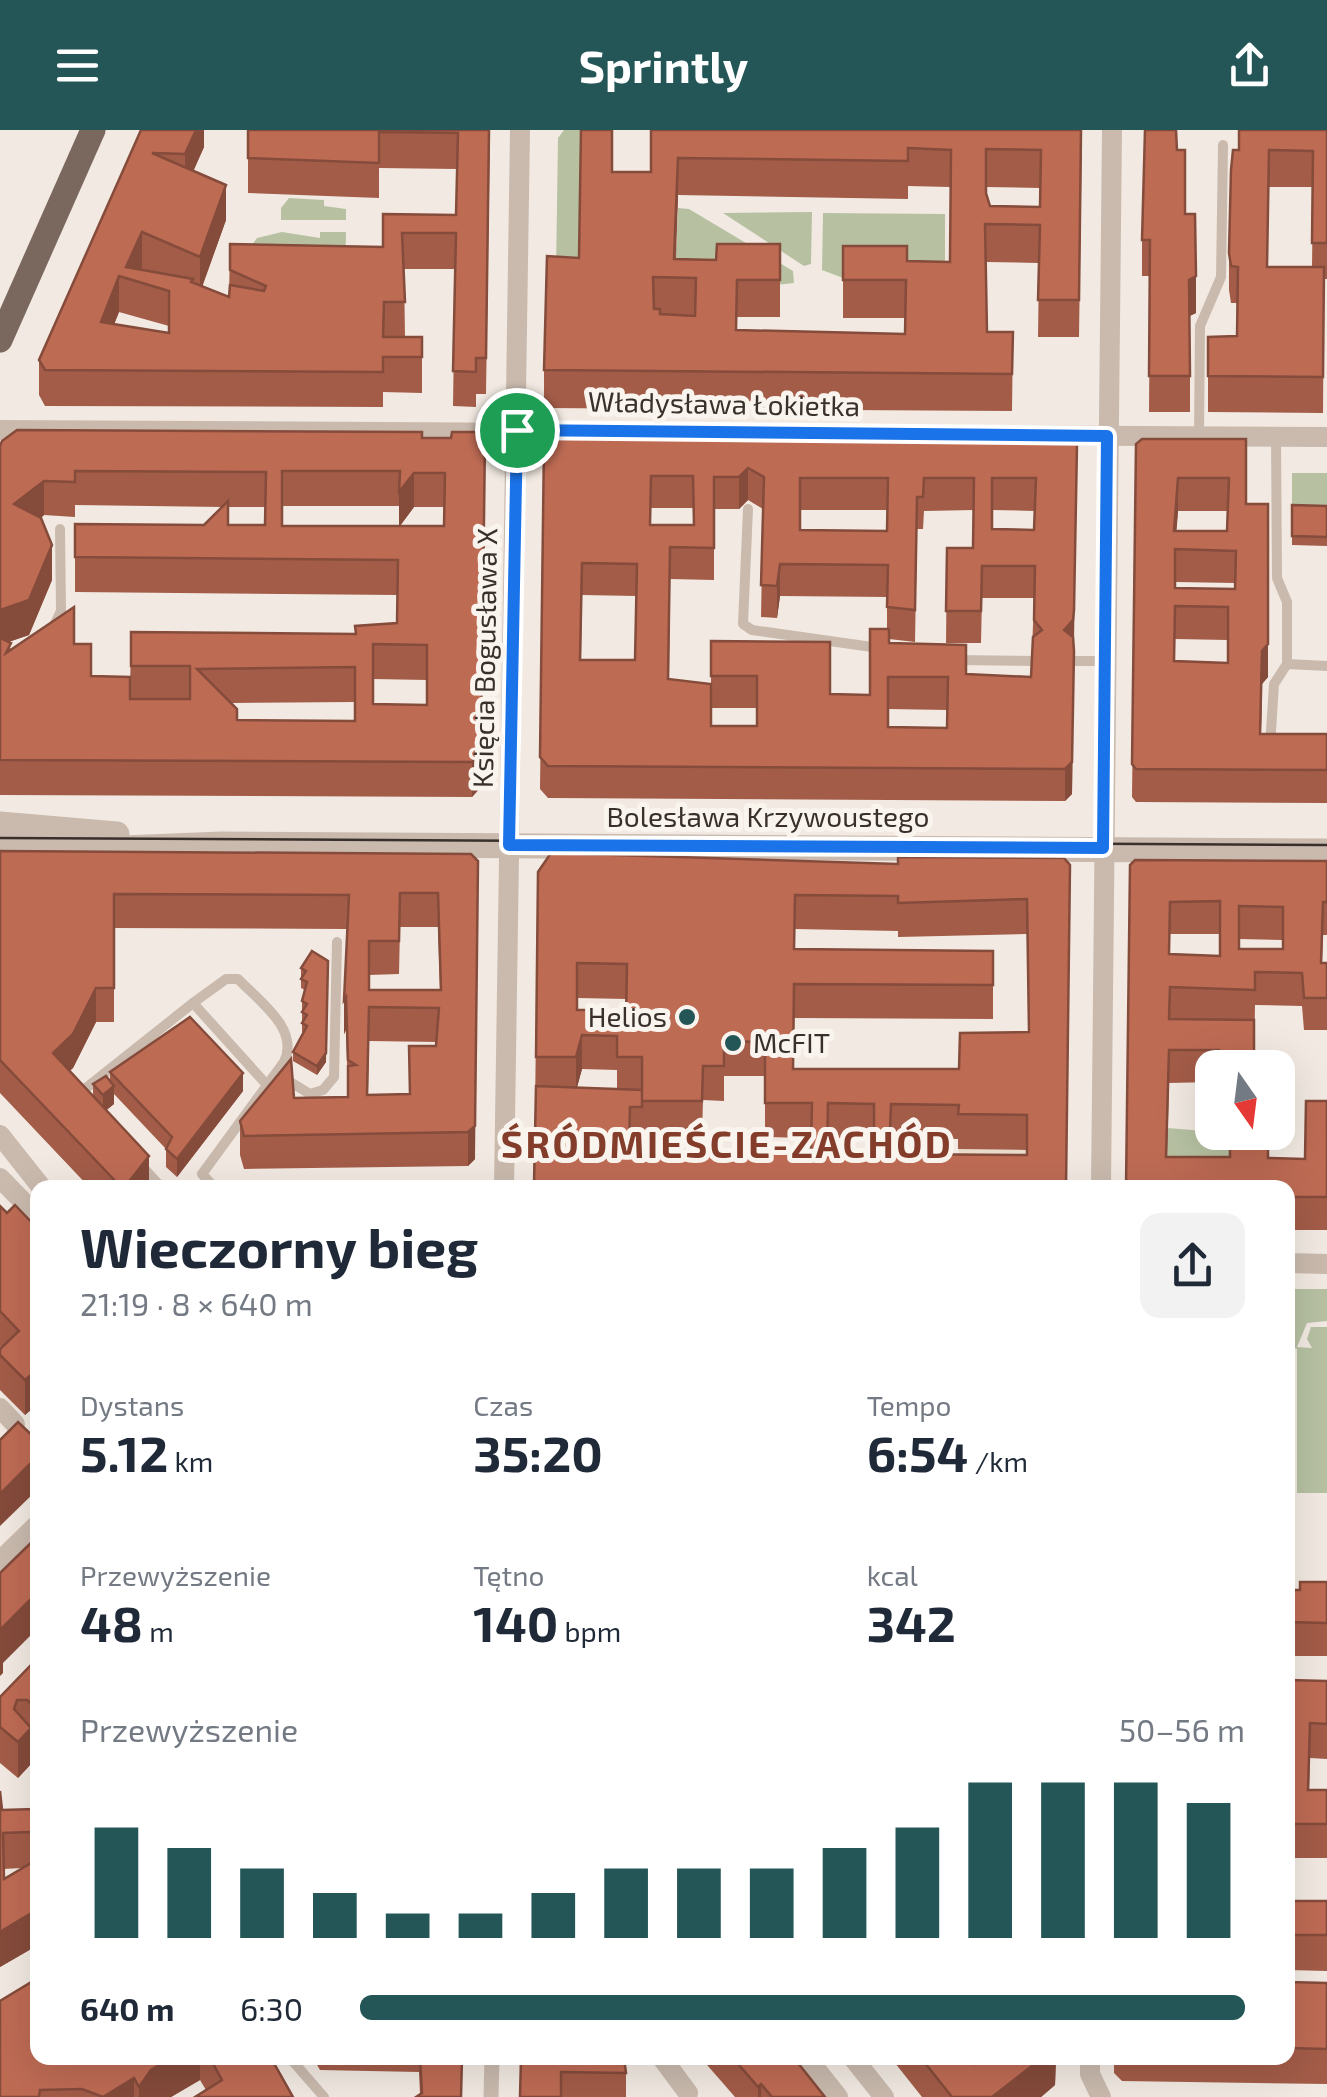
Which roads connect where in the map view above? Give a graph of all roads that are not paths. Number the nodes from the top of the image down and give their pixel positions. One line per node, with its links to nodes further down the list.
1 (93, 130): 5 (main road)
2 (520, 130): 7 (street, Księcia Bogusława X)
3 (1112, 130): 8 (street)
4 (1224, 144): 9 (lane)
5 (0, 340)
6 (0, 430): 7 (street, Władysława Łokietka)
7 (517, 430): 8 (street, Władysława Łokietka); 27 (street, Księcia Bogusława X)
8 (1107, 436): 9 (street, Władysława Łokietka); 19 (street)
9 (1198, 436): 10 (street, Władysława Łokietka)
10 (1276, 436): 11 (street, Władysława Łokietka); 20 (lane)
11 (1327, 437)
12 (748, 509): 15 (lane)
13 (60, 528): 14 (lane)
14 (46, 636)
15 (890, 649)
16 (940, 656): 17 (lane)
17 (1034, 661)
18 (1073, 661): 19 (lane)
19 (1104, 661): 28 (street)
20 (1287, 664): 21 (lane); 22 (lane)
21 (1327, 666)
22 (1270, 753)
23 (0, 824): 25 (street, Bolesława Krzywoustego)
24 (0, 838): 25 (lane)
25 (167, 839): 26 (street, Bolesława Krzywoustego)
26 (222, 844): 27 (street, Bolesława Krzywoustego); 29 (street, Bolesława Krzywoustego)
27 (509, 845): 28 (street, Bolesława Krzywoustego); 44 (street, Księcia Bogusława X)
28 (1103, 848): 30 (street, Bolesława Krzywoustego); 45 (street)
29 (0, 850)
30 (1323, 850)
31 (336, 942): 33 (lane)
32 (193, 1003): 33 (lane); 34 (lane); 35 (lane)
33 (276, 1072): 34 (lane)
34 (266, 1085): 38 (lane)
35 (88, 1109)
36 (0, 1135): 40 (street)
37 (135, 1158): 41 (lane)
38 (202, 1174): 42 (lane); 43 (lane)
39 (0, 1178): 46 (street)
40 (36, 1180)
41 (155, 1180)
42 (198, 1180)
43 (208, 1180)
44 (504, 1180)
45 (1101, 1180)
46 (30, 1209)
47 (1295, 1263): 48 (street)
48 (1327, 1264)
49 (0, 1408): 50 (street)
50 (19, 1428)
51 (30, 1532): 52 (street)
52 (0, 1561)
53 (296, 2065): 61 (lane)
54 (492, 2065): 62 (street)
55 (667, 2065): 60 (street)
56 (813, 2065): 63 (street)
57 (859, 2065): 64 (street)
58 (1092, 2065): 59 (street)
59 (1098, 2094)
60 (690, 2096)
61 (324, 2097)
62 (492, 2097)
63 (838, 2097)
64 (884, 2097)

